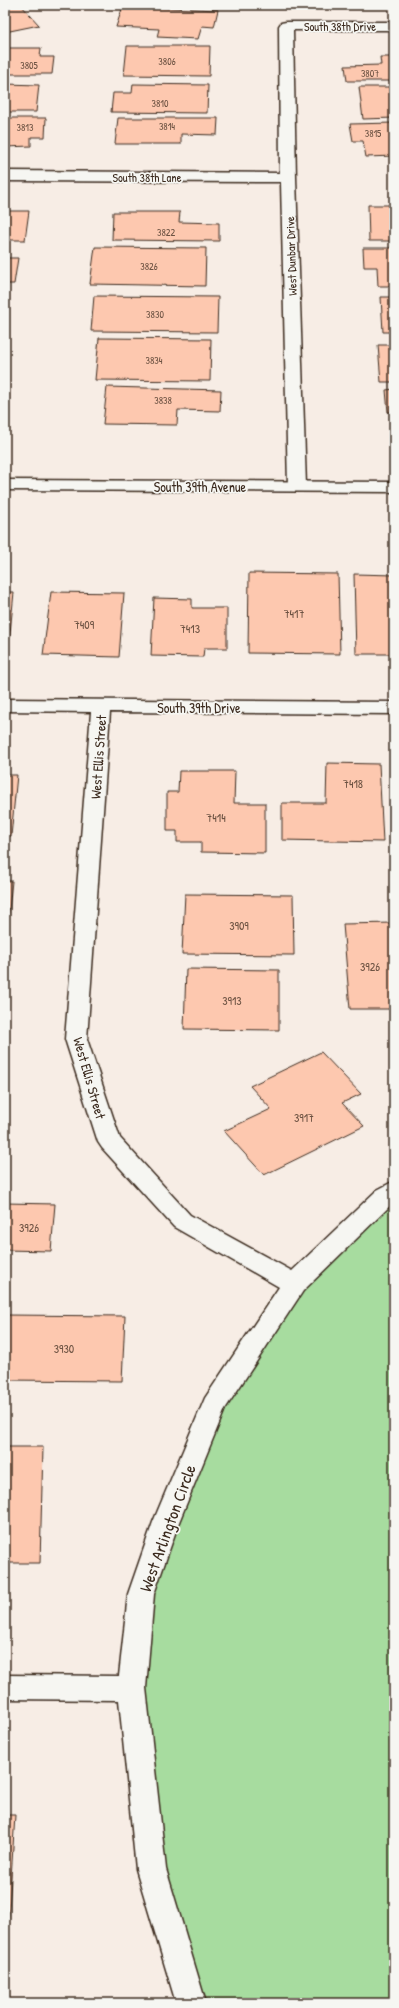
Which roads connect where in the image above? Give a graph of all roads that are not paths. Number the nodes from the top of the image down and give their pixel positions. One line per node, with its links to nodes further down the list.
1 (286, 26): 2 (street, South 38th Drive); 4 (street, West Dunbar Drive)
2 (394, 26)
3 (5, 176): 4 (street, South 38th Lane)
4 (288, 178): 6 (street, West Dunbar Drive)
5 (5, 485): 6 (street, South 39th Avenue)
6 (297, 486): 7 (street, South 39th Avenue)
7 (394, 487)
8 (5, 705): 9 (street, South 39th Drive)
9 (101, 706): 10 (street, South 39th Drive); 12 (street, West Ellis Street)
10 (394, 708)
11 (394, 1190): 12 (street, West Arlington Circle)
12 (294, 1284): 14 (street, West Arlington Circle)
13 (5, 1687): 14 (street)
14 (132, 1688): 15 (street, West Arlington Circle)
15 (191, 2003)

